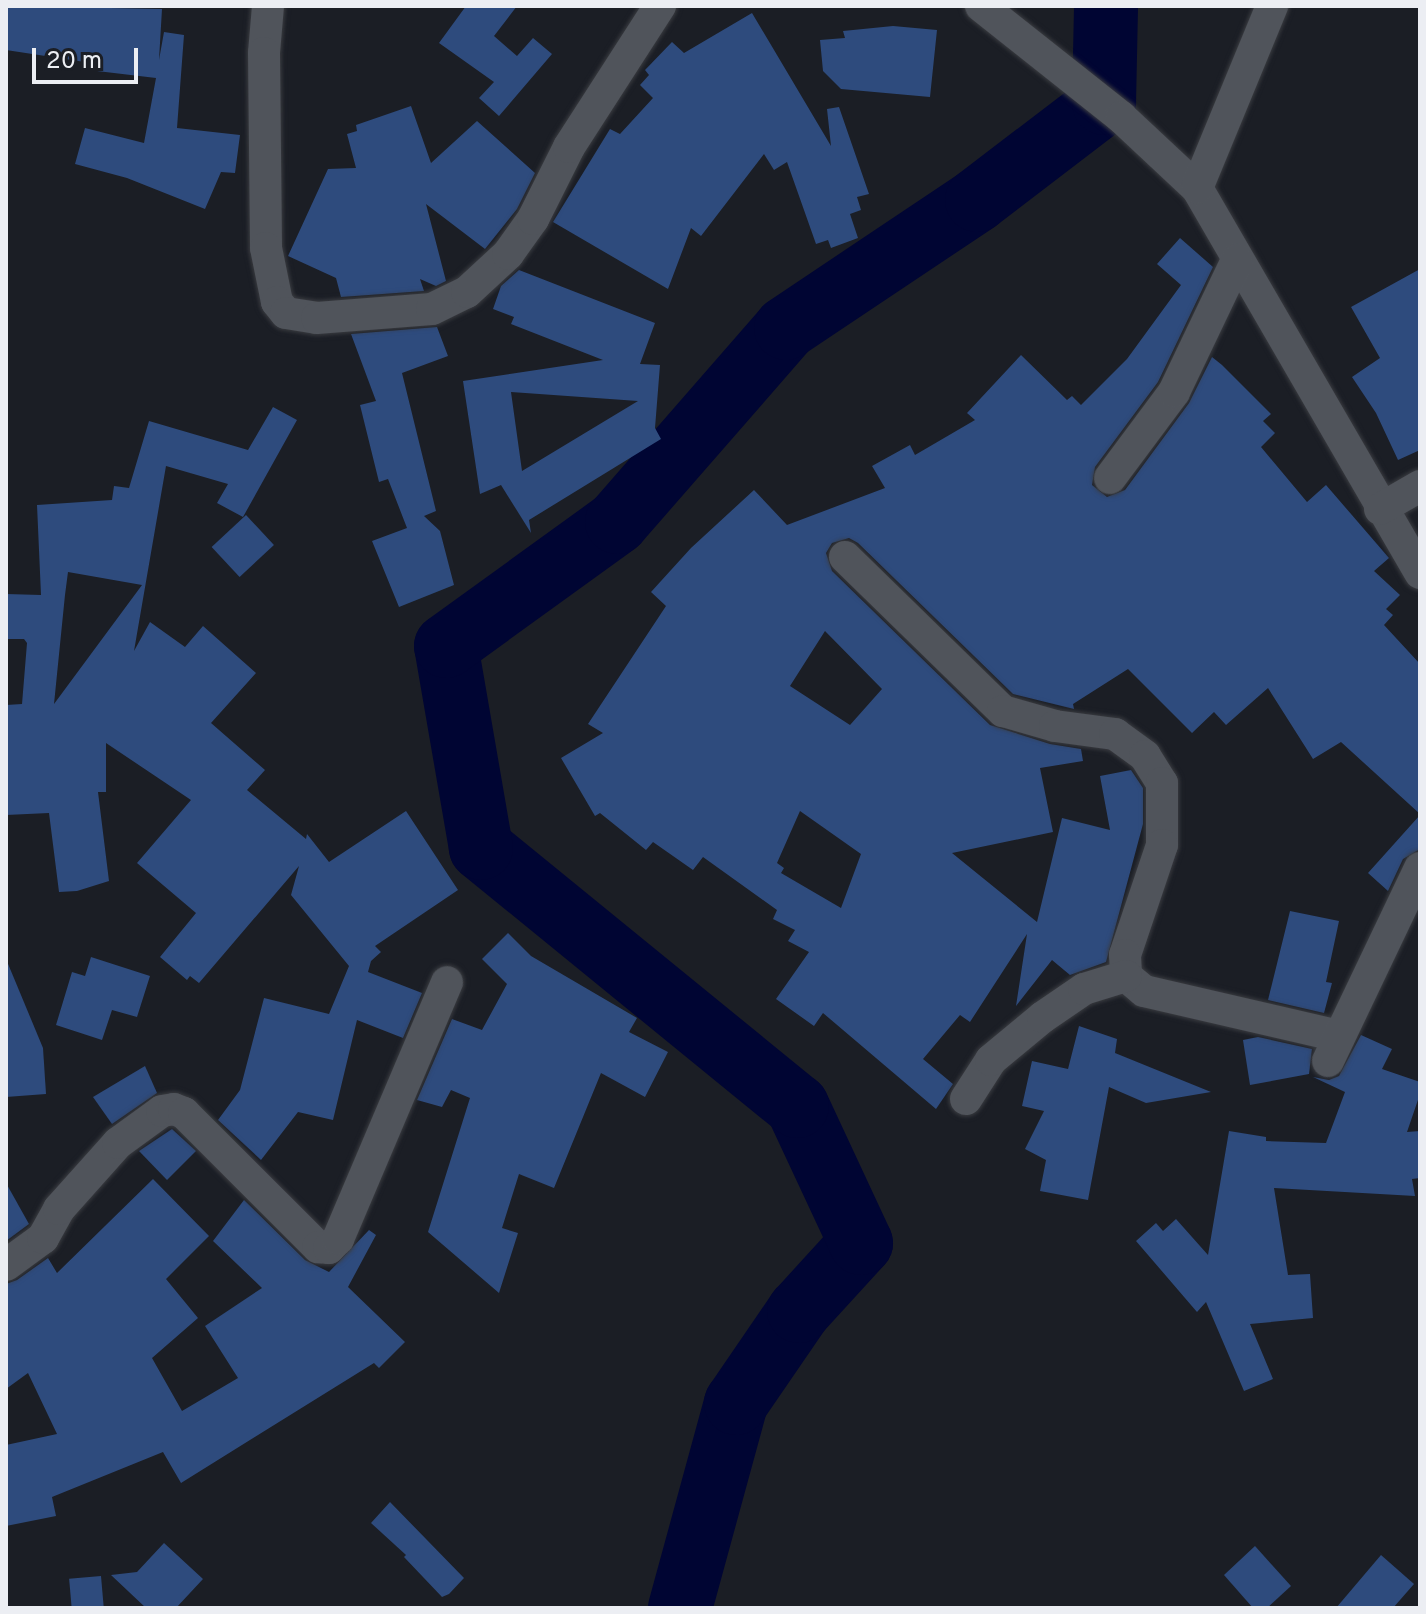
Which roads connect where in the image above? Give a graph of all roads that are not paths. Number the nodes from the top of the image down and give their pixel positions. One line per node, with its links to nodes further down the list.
1 (268, 6): 2 (street)
2 (660, 6)
3 (981, 6): 5 (street)
4 (1272, 6): 5 (street)
5 (1197, 188): 6 (street)
6 (1237, 260): 7 (street); 9 (street)
7 (1110, 478)
8 (1420, 486): 9 (street)
9 (1380, 509): 11 (street)
10 (845, 557): 13 (street)
11 (1420, 573)
12 (1420, 868): 13 (street)
13 (1126, 976): 15 (street)
14 (447, 982): 16 (street)
15 (966, 1099)
16 (6, 1265)

